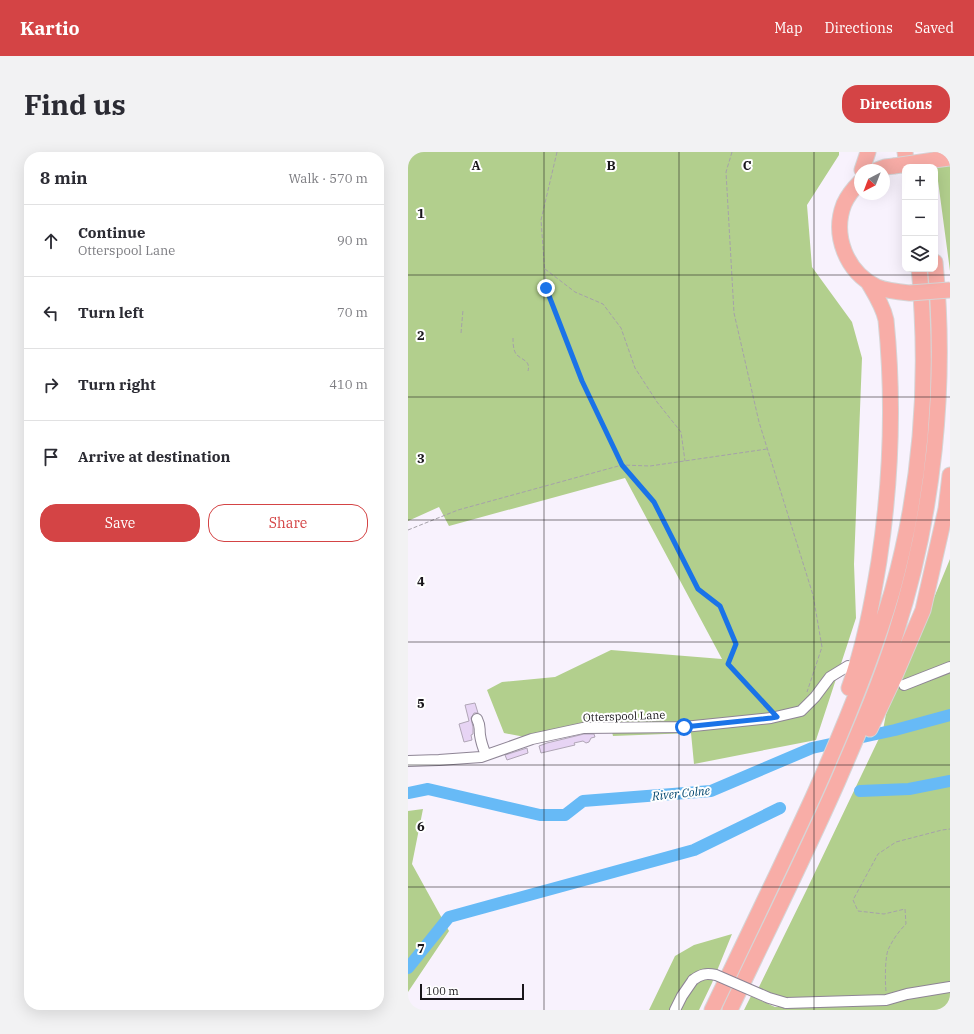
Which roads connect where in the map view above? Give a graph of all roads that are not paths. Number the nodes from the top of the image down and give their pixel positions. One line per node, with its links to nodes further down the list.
1 (868, 152): 5 (highway)
2 (905, 152): 7 (highway)
3 (921, 152): 6 (highway)
4 (950, 158): 6 (highway)
5 (864, 164)
6 (929, 164)
7 (901, 167): 8 (highway)
8 (890, 168)
9 (854, 185): 11 (highway)
10 (854, 190): 11 (highway)
11 (848, 197): 14 (highway)
12 (919, 272): 22 (highway)
13 (936, 272): 21 (highway)
14 (868, 282): 15 (highway, bridge); 22 (highway)
15 (950, 290)
16 (950, 475): 21 (highway)
17 (848, 666): 23 (street, Otterspool Lane)
18 (950, 667): 19 (street)
19 (904, 686)
20 (477, 719): 23 (street)
21 (869, 720): 28 (highway)
22 (839, 727): 27 (highway)
23 (486, 755): 24 (street, Otterspool Lane)
24 (408, 761)
25 (950, 987): 26 (street, bridge)
26 (675, 1010)
27 (712, 1010)
28 (730, 1010)

